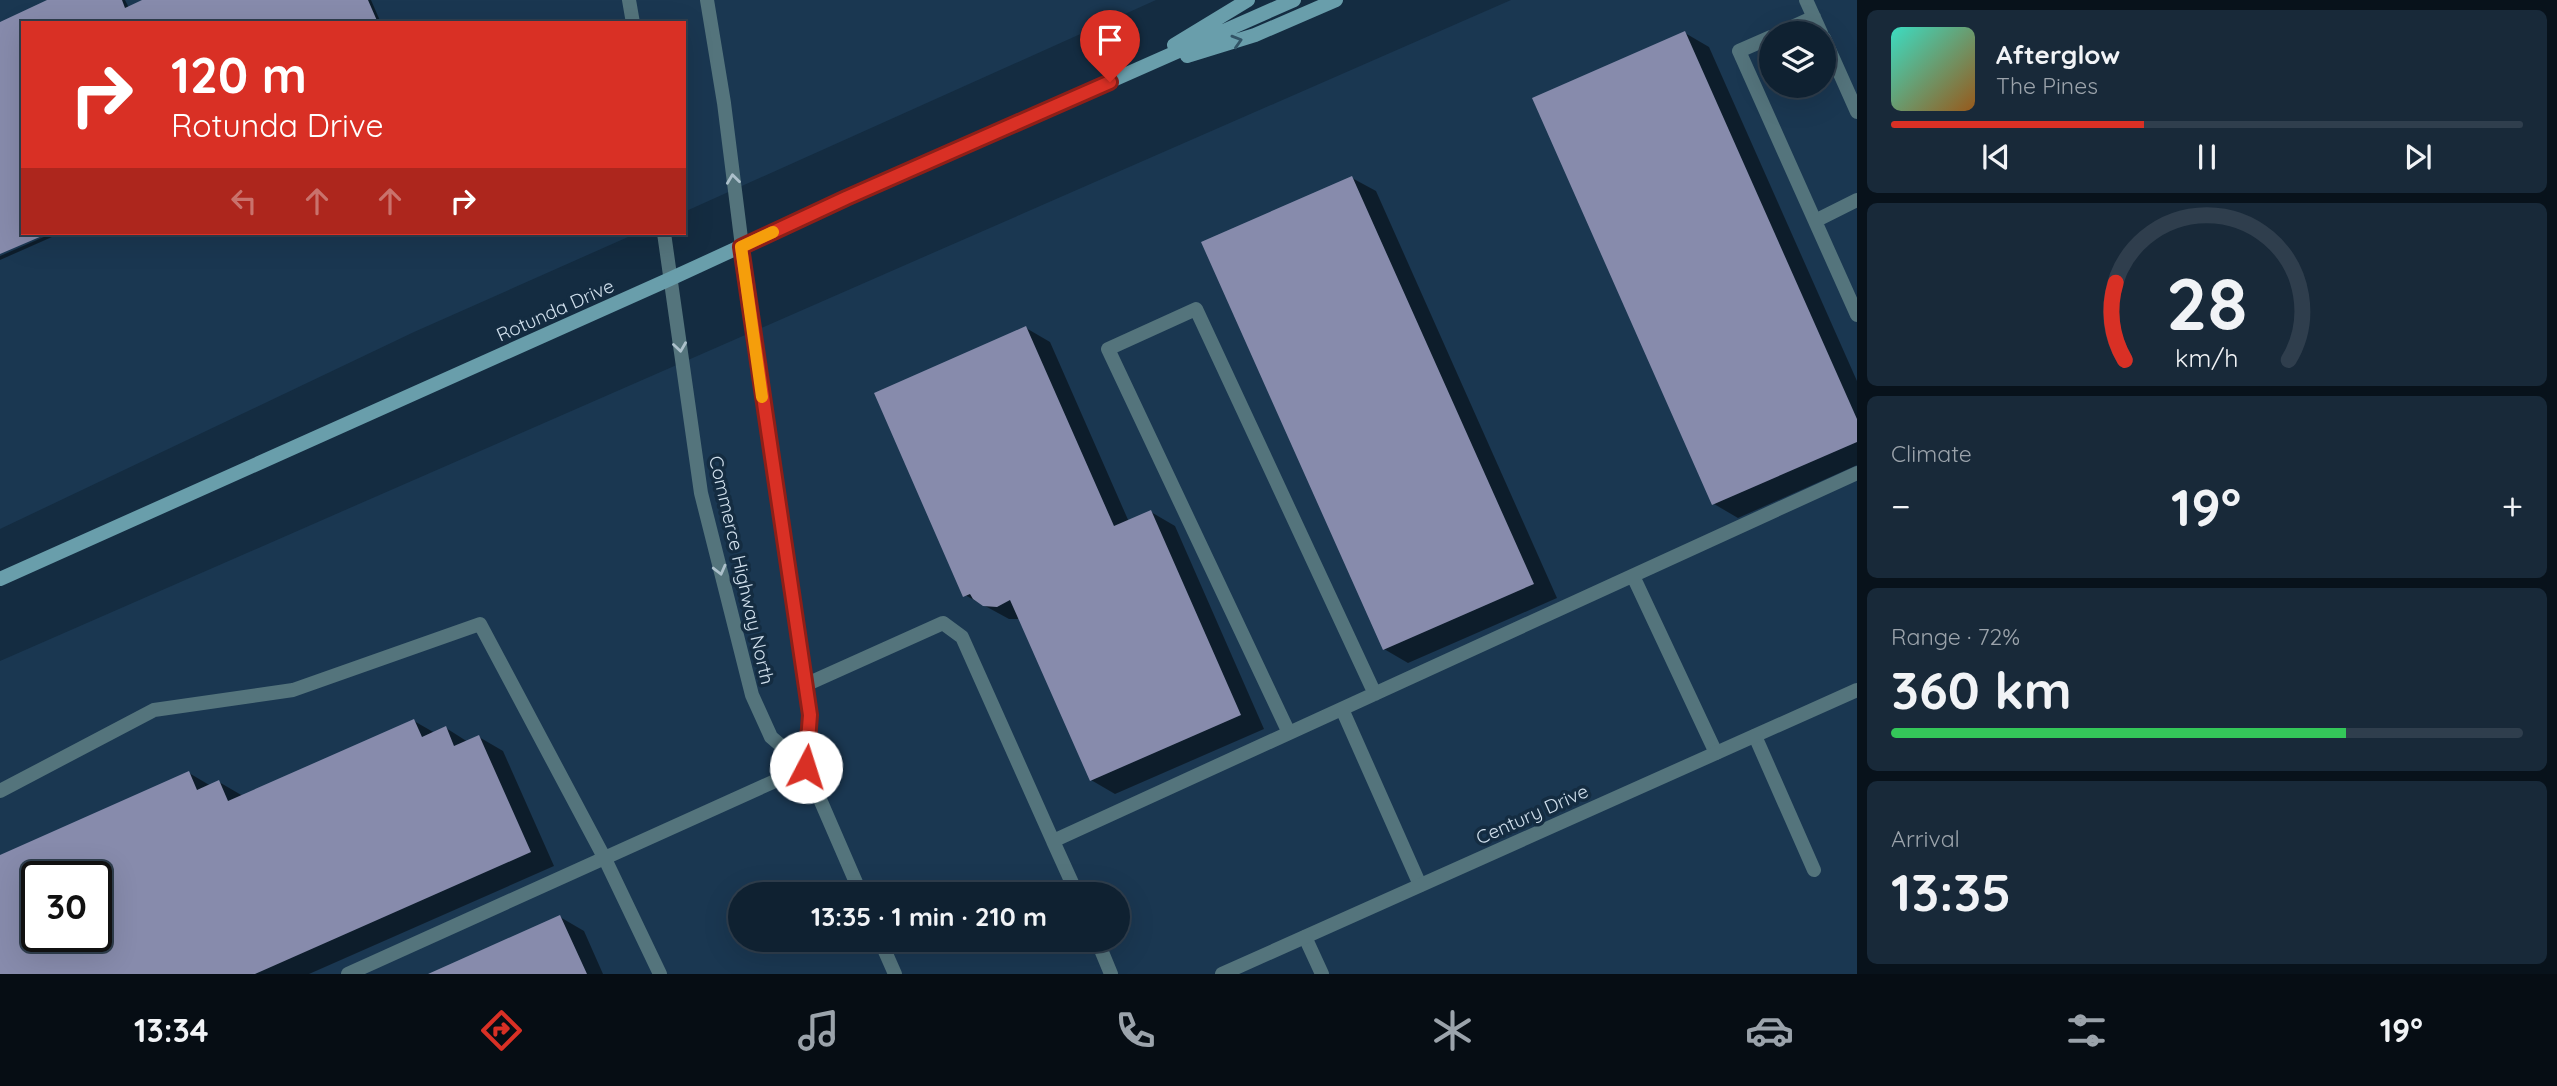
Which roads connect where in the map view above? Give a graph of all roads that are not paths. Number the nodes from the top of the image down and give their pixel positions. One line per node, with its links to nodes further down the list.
1 (629, 0): 8 (street)
2 (707, 0): 20 (street, Commerce Highway North, one-way to 2)
3 (1248, 0): 13 (main road, Rotunda Drive)
4 (1294, 0): 13 (main road, Rotunda Drive)
5 (1336, 0): 13 (main road, one-way to 5)
6 (1806, 0): 7 (street)
7 (1814, 17): 9 (street); 10 (street)
8 (633, 21)
9 (1805, 21)
10 (1816, 21)
11 (1759, 42): 14 (street)
12 (1836, 64): 16 (street)
13 (1125, 75): 20 (main road, Rotunda Drive)
14 (1759, 95)
15 (1760, 98): 18 (street)
16 (1857, 112)
17 (1857, 200): 18 (street)
18 (1815, 220): 22 (street)
19 (664, 235): 21 (street, Commerce Highway North)
20 (741, 247): 21 (main road, Rotunda Drive); 26 (street, Commerce Highway North)
21 (670, 279): 25 (main road, Rotunda Drive); 33 (street, Commerce Highway North, one-way to 33)
22 (1857, 315)
23 (1857, 473): 24 (street)
24 (1633, 576): 28 (street); 32 (street)
25 (0, 579)
26 (805, 685): 33 (street, Commerce Highway North); 35 (street)
27 (1857, 690): 31 (street, Century Drive)
28 (1375, 694): 29 (street); 30 (street)
29 (1342, 709): 30 (street); 40 (street)
30 (1289, 733): 35 (street)
31 (1755, 736): 32 (street, Century Drive); 37 (street)
32 (1716, 753): 40 (street, Century Drive)
33 (806, 767): 36 (street); 38 (street, Commerce Highway North)
34 (0, 791): 36 (street)
35 (1053, 841): 39 (street)
36 (605, 859): 44 (street); 45 (street)
37 (1814, 870)
38 (856, 882)
39 (1072, 882)
40 (1420, 885): 41 (street, Century Drive)
41 (1305, 937): 48 (street, Century Drive); 49 (street)
42 (885, 952): 46 (street)
43 (1102, 952): 47 (street)
44 (348, 974)
45 (660, 974)
46 (895, 974)
47 (1111, 974)
48 (1222, 974)
49 (1322, 974)

